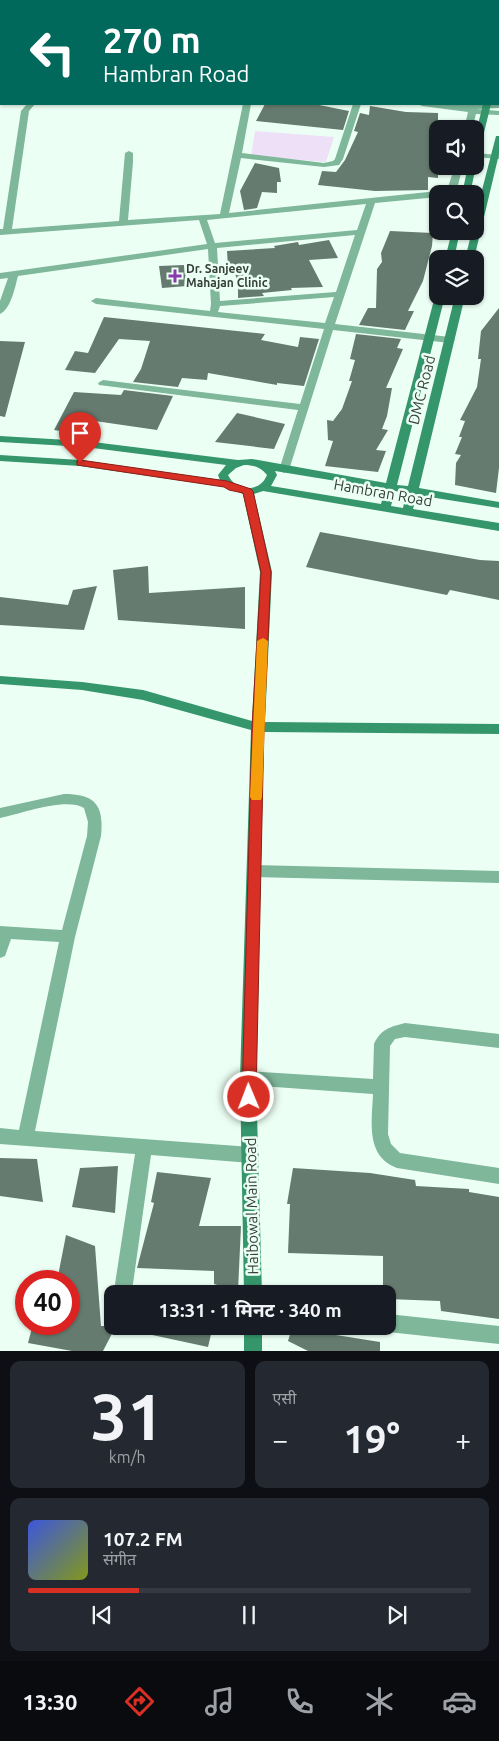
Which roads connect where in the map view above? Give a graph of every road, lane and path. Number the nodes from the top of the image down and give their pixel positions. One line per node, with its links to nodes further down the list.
1 (133, 0): 2 (street)
2 (141, 0)
3 (30, 105): 22 (street)
4 (247, 105): 14 (street)
5 (357, 105): 14 (street)
6 (440, 105): 9 (street)
7 (499, 106): 8 (street)
8 (486, 107): 9 (street); 10 (street); 11 (street)
9 (473, 108)
10 (499, 113)
11 (483, 120)
12 (499, 138): 16 (street)
13 (129, 153): 21 (street)
14 (238, 155): 19 (street)
15 (484, 155): 16 (street)
16 (497, 157): 25 (street)
17 (429, 195): 18 (street)
18 (371, 201): 19 (street); 23 (street)
19 (224, 216): 20 (street)
20 (202, 217): 21 (street); 24 (street)
21 (123, 223): 22 (street)
22 (3, 232)
23 (361, 232): 24 (street); 28 (street)
24 (212, 246): 26 (street); 30 (street)
25 (471, 250)
26 (14, 274): 27 (street); 33 (street)
27 (0, 276)
28 (340, 294): 30 (street); 35 (street)
29 (96, 301): 34 (street)
30 (216, 304): 34 (street)
31 (437, 305): 36 (street)
32 (458, 305): 37 (street, DMC Road)
33 (0, 311)
34 (213, 314): 35 (street)
35 (329, 327): 36 (street); 39 (street)
36 (428, 338): 37 (street); 46 (street)
37 (450, 340): 48 (street, DMC Road)
38 (103, 382): 39 (street)
39 (303, 408): 44 (street)
40 (0, 439): 42 (street)
41 (0, 458): 45 (street)
42 (237, 464): 43 (street); 45 (street)
43 (265, 466): 44 (street, Hambran Road); 47 (street)
44 (284, 470): 46 (street, Hambran Road)
45 (227, 484): 49 (street)
46 (390, 487): 48 (street, Hambran Road); 51 (street)
47 (263, 488): 49 (street); 51 (street, Hambran Road)
48 (413, 490): 50 (street, Hambran Road); 52 (street, DMC Road)
49 (248, 491): 55 (street, Haibowal Main Road)
50 (499, 505)
51 (384, 509): 52 (street, Hambran Road)
52 (407, 513): 53 (street, Hambran Road)
53 (499, 527)
54 (0, 680): 55 (street)
55 (258, 727): 56 (street); 58 (street, Haibowal Main Road)
56 (499, 729)
57 (0, 813): 61 (street)
58 (254, 871): 59 (street); 64 (street, Haibowal Main Road)
59 (499, 877)
60 (2, 932): 61 (street); 62 (street)
61 (68, 937): 67 (street)
62 (0, 952)
63 (499, 1041): 65 (street)
64 (248, 1078): 65 (street); 69 (street, Haibowal Main Road)
65 (381, 1087): 70 (street)
66 (0, 1136): 67 (street)
67 (26, 1138): 68 (street)
68 (144, 1146): 69 (street); 71 (street)
69 (251, 1155): 72 (street, Haibowal Main Road)
70 (499, 1176)
71 (124, 1284)
72 (254, 1285)
73 (396, 1323): 75 (street)
74 (254, 1335): 76 (street)
75 (499, 1335)
76 (253, 1351)

